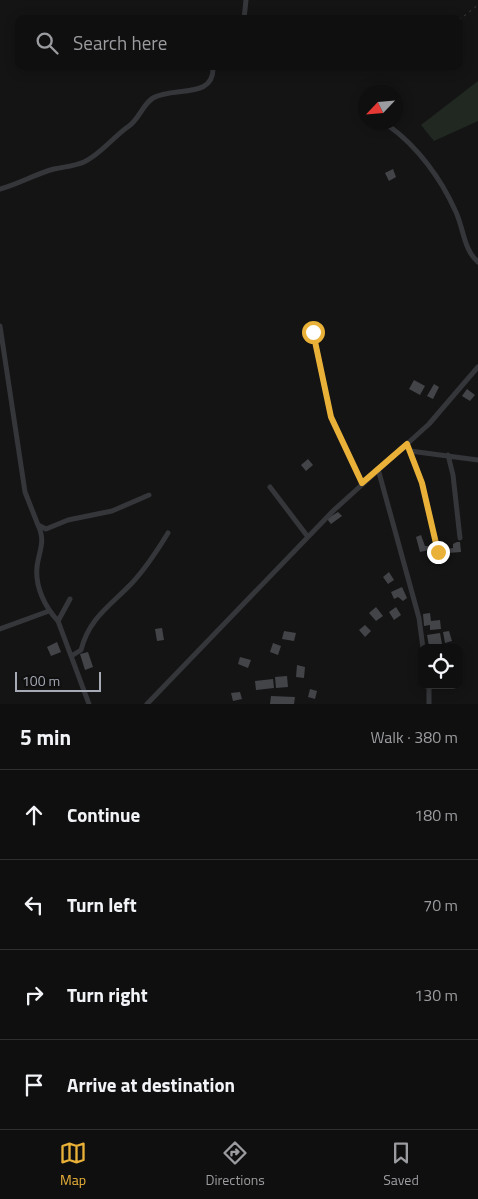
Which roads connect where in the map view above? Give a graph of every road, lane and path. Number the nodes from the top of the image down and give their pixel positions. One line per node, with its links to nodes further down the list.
1 (246, 0): 3 (street)
2 (478, 5): 4 (path)
3 (244, 15)
4 (463, 17)
5 (214, 70): 7 (street)
6 (393, 130): 8 (street)
7 (0, 189)
8 (478, 262)
9 (0, 326): 20 (street)
10 (313, 332): 17 (street)
11 (478, 367): 12 (street)
12 (407, 444): 13 (street); 16 (street)
13 (410, 451): 14 (street); 24 (street)
14 (448, 455): 15 (street); 23 (street)
15 (478, 460)
16 (378, 469): 17 (street); 29 (street)
17 (362, 483): 22 (street)
18 (270, 487): 22 (street)
19 (149, 495): 20 (street)
20 (38, 525): 26 (street)
21 (168, 533): 30 (street)
22 (308, 537): 33 (street)
23 (460, 538)
24 (438, 552)
25 (70, 599): 27 (street)
26 (49, 611): 27 (street); 28 (street)
27 (58, 621): 30 (street)
28 (0, 629)
29 (422, 644)
30 (73, 655): 32 (street)
31 (429, 689): 34 (street)
32 (90, 704)
33 (147, 704)
34 (429, 704)

